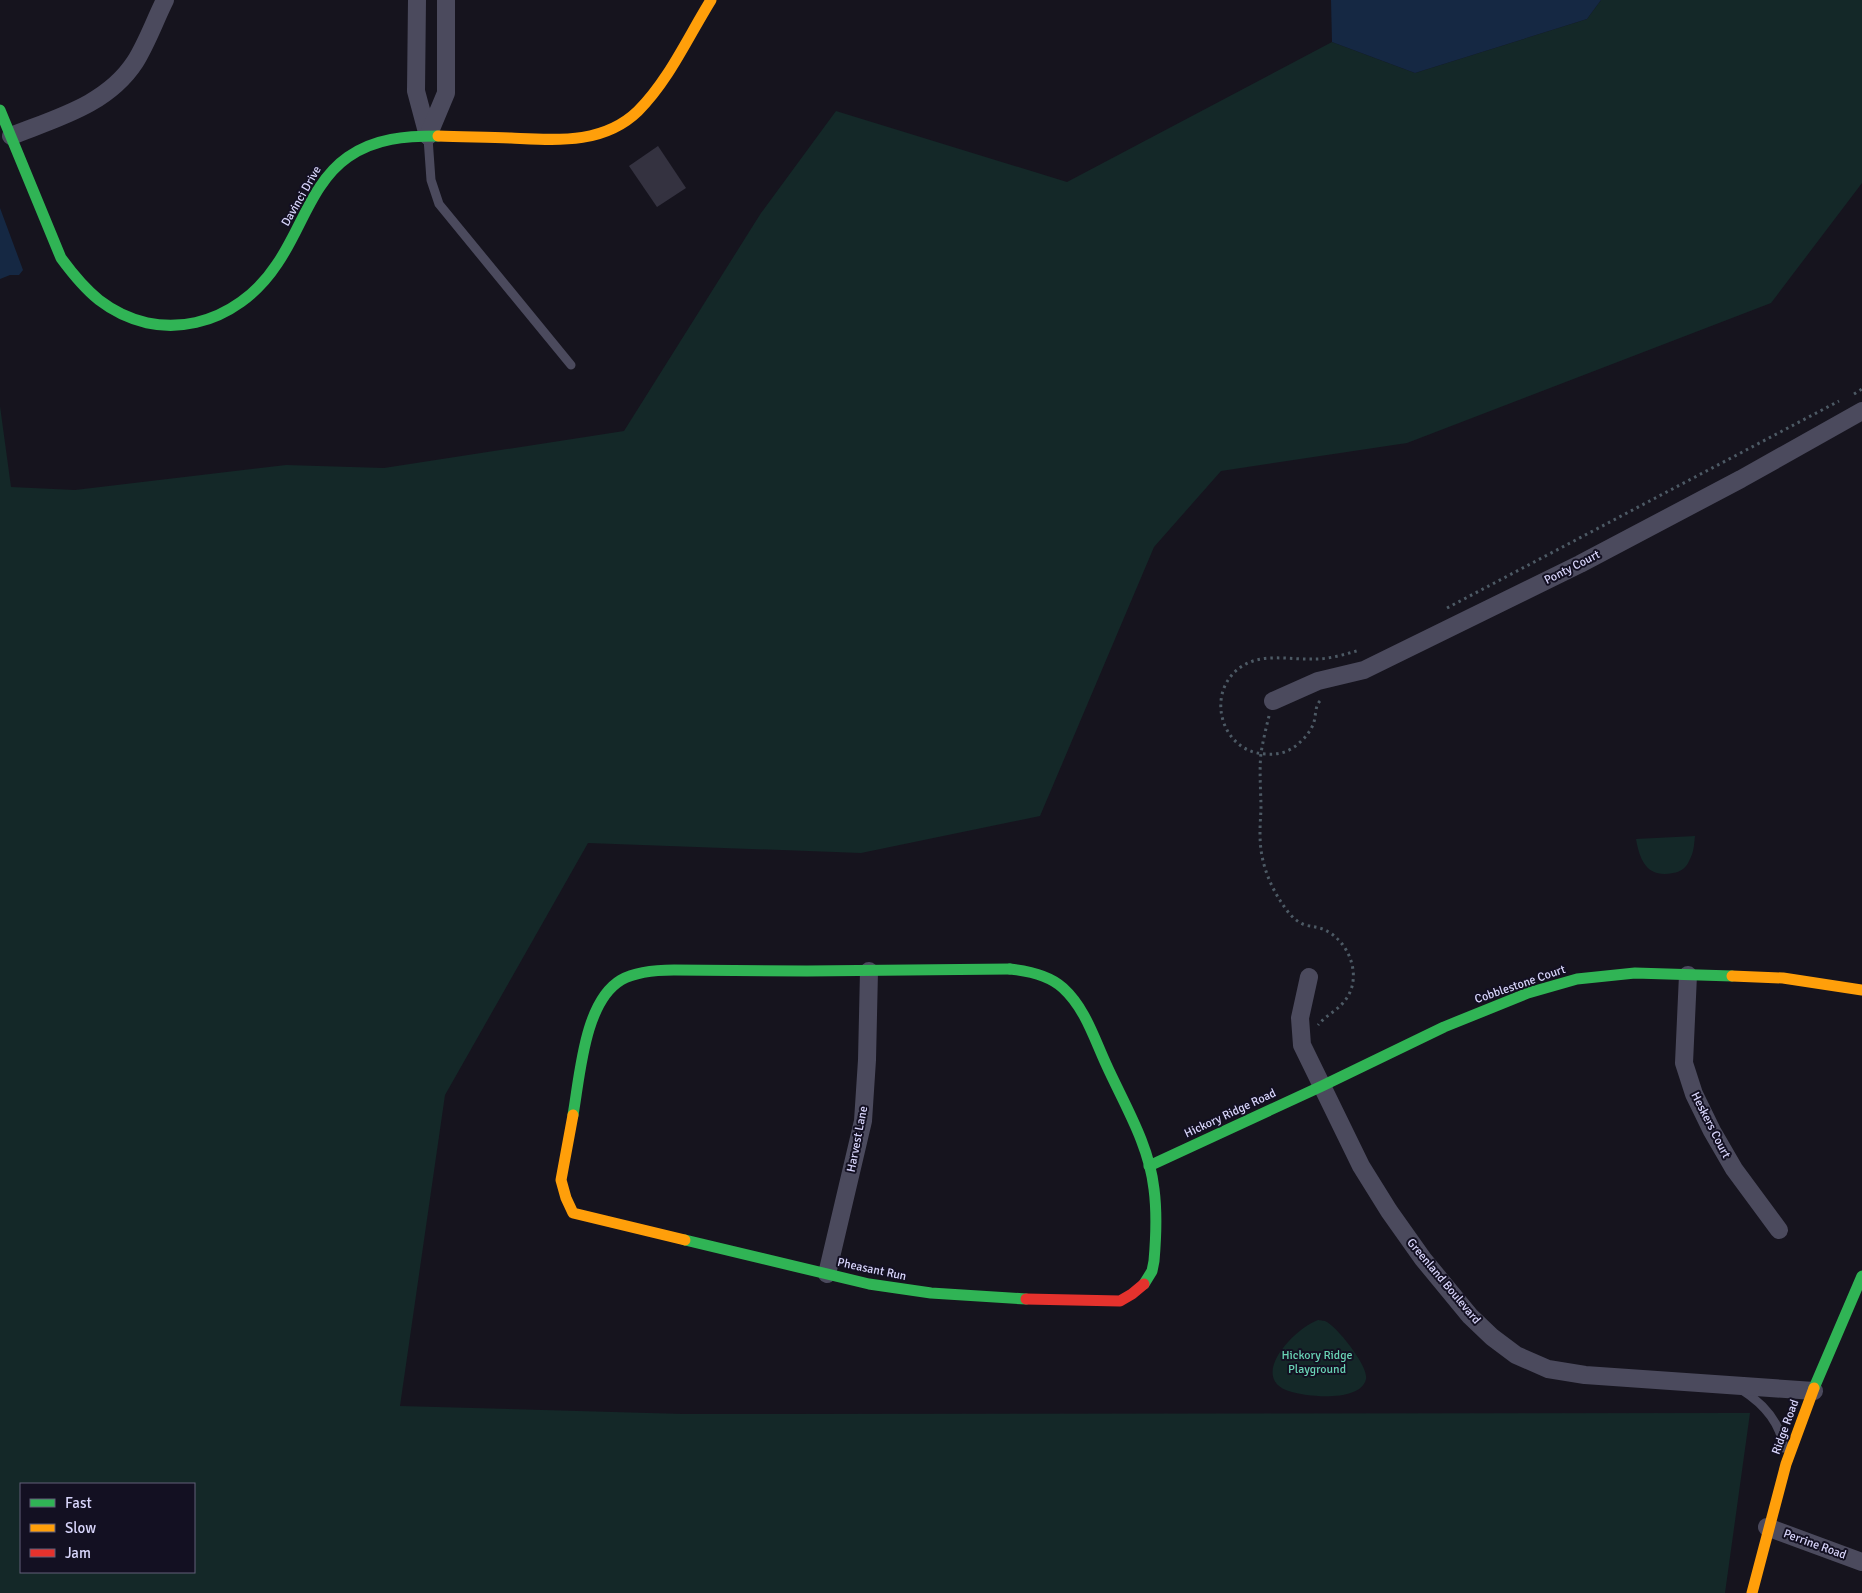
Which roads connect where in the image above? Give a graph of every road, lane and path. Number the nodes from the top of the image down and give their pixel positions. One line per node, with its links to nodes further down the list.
1 (165, 0): 6 (street)
2 (417, 0): 7 (street)
3 (446, 0): 7 (street)
4 (710, 0): 7 (street, Davinci Drive)
5 (0, 110): 6 (street, Davinci Drive)
6 (12, 136): 7 (street, Davinci Drive)
7 (428, 136): 8 (lane)
8 (571, 365)
9 (1862, 389): 10 (path)
10 (1853, 394)
11 (1845, 398): 13 (path)
12 (1862, 411): 15 (street, Ponty Court)
13 (1444, 609)
14 (1368, 647): 16 (path)
15 (1273, 701): 16 (path)
16 (1261, 754): 21 (path)
17 (868, 971): 23 (street, Pheasant Run); 25 (street, Harvest Lane); 25 (street, Pheasant Run)
18 (1688, 975): 20 (street, Cobblestone Court); 22 (street, Cobblestone Court); 24 (street, Heskers Court)
19 (1309, 977): 21 (street, Greenland Boulevard)
20 (1862, 990)
21 (1302, 1045): 22 (street, Greenland Boulevard)
22 (1322, 1086): 23 (street, Hickory Ridge Road); 27 (street, Greenland Boulevard)
23 (1149, 1166): 25 (street, Pheasant Run)
24 (1779, 1230)
25 (827, 1274)
26 (1862, 1276): 28 (street, Ridge Road)
27 (1733, 1385): 28 (street, Greenland Boulevard); 29 (lane)
28 (1814, 1390): 29 (street, Ridge Road)
29 (1787, 1462): 30 (street, Ridge Road)
30 (1768, 1527): 31 (street, Perrine Road); 32 (street, Ridge Road)
31 (1862, 1562)
32 (1752, 1593)

